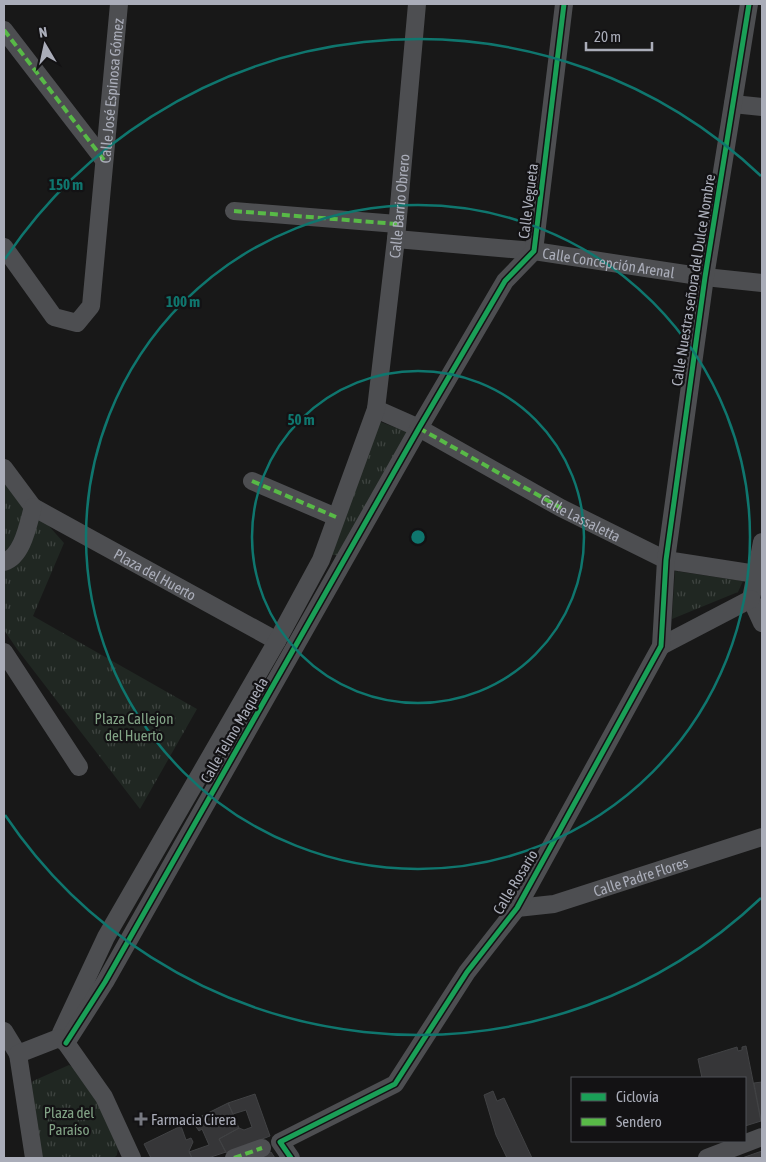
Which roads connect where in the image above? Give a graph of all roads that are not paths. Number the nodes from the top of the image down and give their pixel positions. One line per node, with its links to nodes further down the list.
1 (119, 4): 8 (street, Calle José Espinosa Gómez)
2 (417, 4): 10 (street, Calle Barrio Obrero)
3 (564, 4): 12 (street, Calle Vegueta)
4 (749, 4): 6 (street, Calle Nuestra señora del Dulce Nombre)
5 (4, 30): 8 (street)
6 (733, 104): 7 (street); 13 (street, Calle Nuestra señora del Dulce Nombre)
7 (762, 107)
8 (104, 160): 11 (street, Calle José Espinosa Gómez)
9 (234, 211): 10 (street, Calle Concepción Arenal)
10 (396, 232): 12 (street, Calle Concepción Arenal); 15 (street, Calle Barrio Obrero)
11 (4, 247)
12 (534, 251): 13 (street, Calle Concepción Arenal); 16 (street, Calle Vegueta)
13 (705, 277): 14 (street, Calle Concepción Arenal); 22 (street, Calle Nuestra señora del Dulce Nombre)
14 (762, 283)
15 (376, 409): 16 (street, Calle Lassaletta); 20 (street, Calle Telmo Maqueda)
16 (419, 428): 22 (street, Calle Lassaletta); 34 (street, Calle Telmo Maqueda)
17 (4, 468): 19 (street, Plaza del Huerto)
18 (252, 480): 20 (street)
19 (33, 507): 23 (street); 27 (street, Plaza del Huerto)
20 (336, 517): 27 (street, Calle Telmo Maqueda)
21 (762, 542): 24 (street)
22 (666, 560): 24 (street, Calle Lassaletta); 28 (street, Calle Rosario)
23 (4, 562)
24 (756, 574): 25 (street)
25 (751, 599): 26 (street); 28 (street)
26 (762, 623)
27 (277, 641): 34 (street, Calle Telmo Maqueda)
28 (661, 646): 32 (street, Calle Rosario)
29 (4, 652): 30 (street)
30 (80, 767)
31 (762, 837): 32 (street, Calle Padre Flores)
32 (517, 908): 41 (street, Calle Rosario)
33 (4, 1031): 35 (street)
34 (63, 1041): 35 (street); 39 (street)
35 (18, 1054): 38 (street)
36 (762, 1137): 42 (street)
37 (262, 1148): 40 (street)
38 (34, 1158)
39 (130, 1158)
40 (234, 1158)
41 (291, 1158)
42 (707, 1158)

